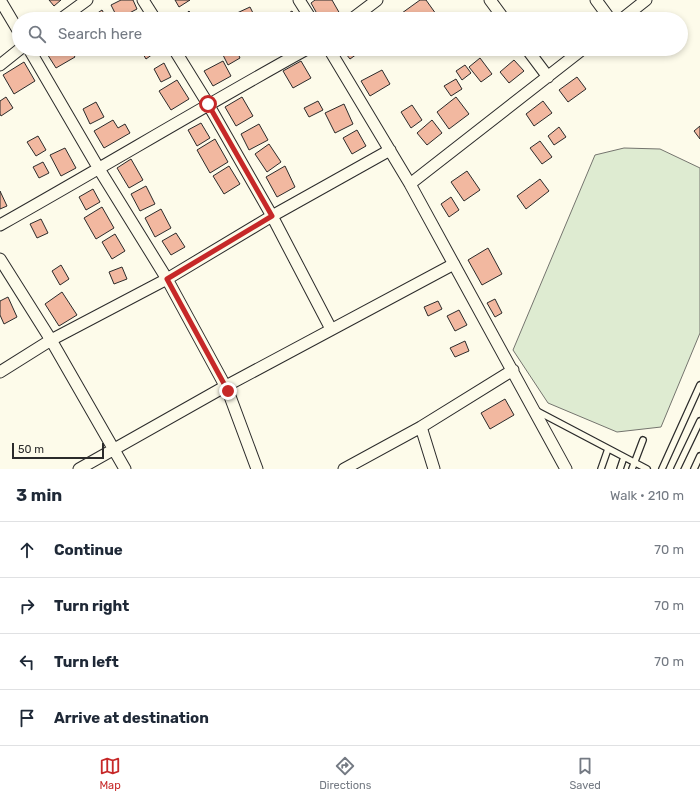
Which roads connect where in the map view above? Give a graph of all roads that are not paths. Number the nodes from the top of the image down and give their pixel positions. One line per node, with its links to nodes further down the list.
1 (0, 0): 16 (street)
2 (87, 0): 9 (street)
3 (143, 0): 10 (street)
4 (300, 0): 11 (street)
5 (377, 0): 12 (street)
6 (490, 0): 13 (street)
7 (596, 0): 14 (street)
8 (646, 0): 15 (street)
9 (71, 12)
10 (151, 12)
11 (307, 12)
12 (361, 12)
13 (499, 12)
14 (605, 12)
15 (631, 12)
16 (12, 20)
17 (12, 55): 24 (street)
18 (33, 56): 28 (street)
19 (178, 56): 26 (street)
20 (294, 56): 26 (street)
21 (333, 56): 27 (street)
22 (532, 56): 25 (street)
23 (574, 56): 25 (street)
24 (0, 65)
25 (548, 77): 29 (street)
26 (208, 104): 28 (street); 30 (street)
27 (390, 150): 29 (street); 30 (street)
28 (99, 169): 31 (street); 34 (street)
29 (410, 184): 33 (street)
30 (272, 216): 34 (street); 35 (street)
31 (0, 225)
32 (0, 259): 36 (street)
33 (454, 264): 35 (street); 37 (street)
34 (167, 279): 36 (street); 40 (street)
35 (331, 329): 40 (street)
36 (51, 340): 38 (street); 45 (street)
37 (513, 370): 41 (street); 43 (street)
38 (0, 372)
39 (700, 385): 60 (lane)
40 (226, 386): 45 (street); 52 (street)
41 (534, 410): 46 (lane); 55 (street)
42 (700, 421): 61 (lane)
43 (421, 427): 53 (street); 54 (street)
44 (643, 440): 49 (lane)
45 (114, 449): 50 (street); 51 (street)
46 (608, 449): 48 (lane); 56 (lane)
47 (700, 456): 62 (lane)
48 (624, 457): 49 (lane); 57 (lane)
49 (634, 462): 58 (lane); 59 (lane)
50 (79, 469)
51 (125, 469)
52 (257, 469)
53 (344, 469)
54 (434, 469)
55 (566, 469)
56 (601, 469)
57 (620, 469)
58 (632, 469)
59 (647, 469)
60 (662, 469)
61 (677, 469)
62 (694, 469)

